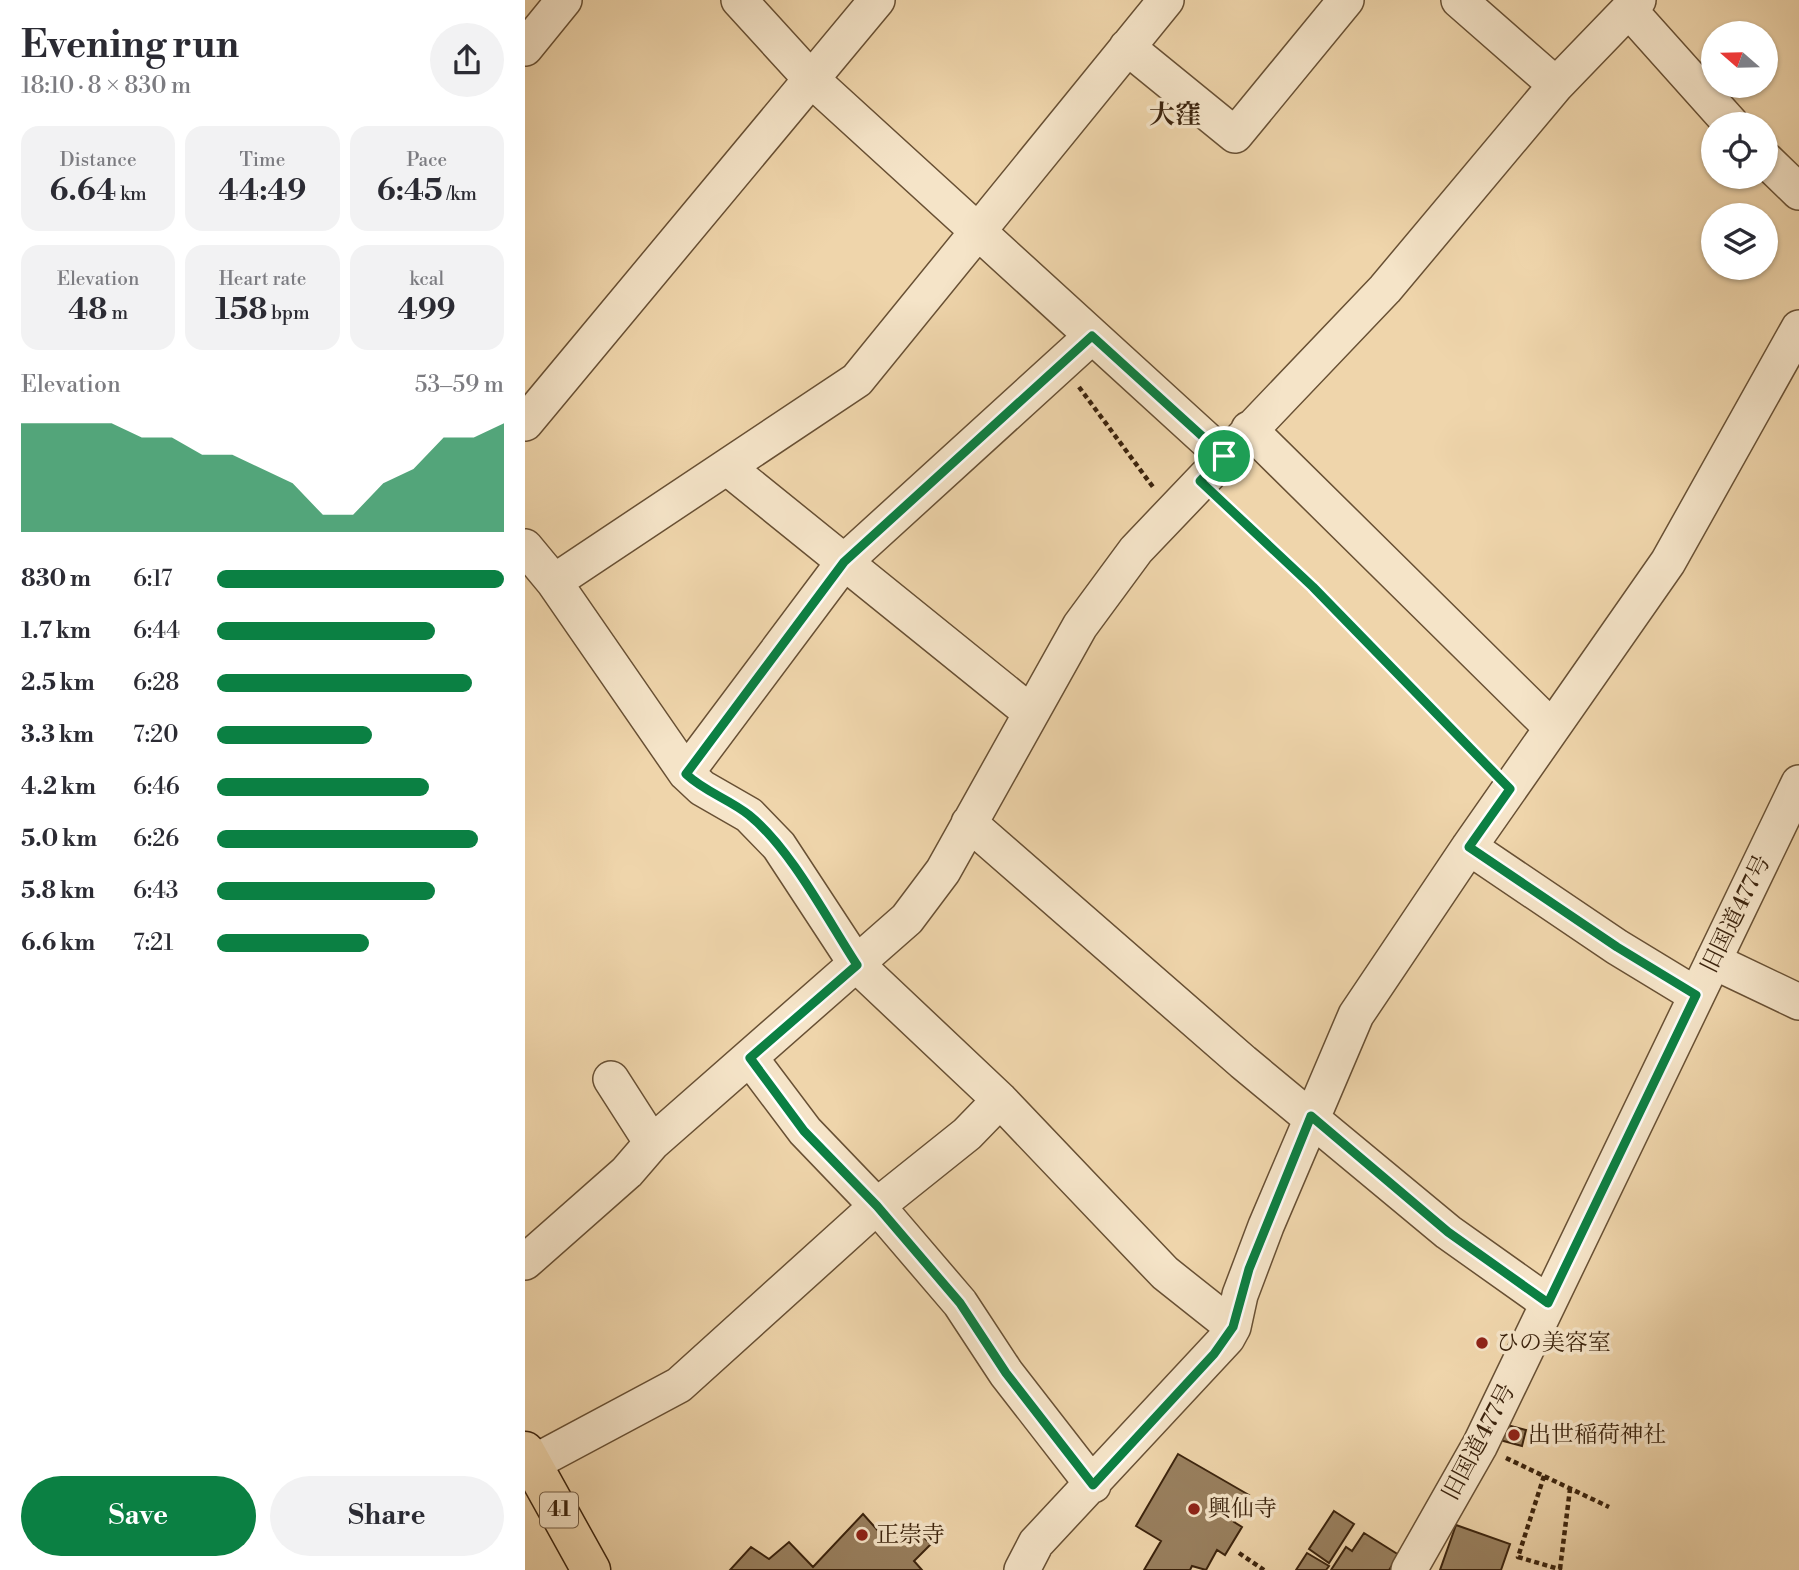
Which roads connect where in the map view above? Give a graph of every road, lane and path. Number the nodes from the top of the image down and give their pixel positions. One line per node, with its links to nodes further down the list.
1 (564, 0): 9 (street)
2 (739, 0): 10 (street)
3 (877, 0): 10 (street)
4 (1166, 0): 8 (street)
5 (1346, 0): 8 (street)
6 (1459, 0): 11 (street)
7 (1634, 5): 11 (street); 12 (street)
8 (1127, 47): 15 (street)
9 (525, 48)
10 (812, 80): 15 (street); 19 (street)
11 (1556, 85): 20 (street)
12 (1721, 112)
13 (1778, 172): 14 (street)
14 (1799, 192)
15 (978, 231): 17 (street); 22 (street)
16 (1799, 328): 29 (street)
17 (1092, 336): 18 (street); 21 (street)
18 (1061, 364): 24 (path); 26 (street)
19 (525, 423)
20 (1249, 429): 21 (street); 29 (street)
21 (1224, 456): 23 (street)
22 (728, 468): 26 (street); 27 (street)
23 (1200, 481): 24 (street); 32 (path)
24 (1172, 512): 28 (street)
25 (525, 547): 27 (street)
26 (844, 562): 28 (street); 30 (street)
27 (554, 582): 30 (street)
28 (1030, 712): 33 (street)
29 (1552, 729): 32 (street)
30 (686, 774): 36 (street)
31 (1799, 783): 35 (street, 旧国道477号)
32 (1510, 789): 34 (street)
33 (969, 823): 36 (street); 42 (street)
34 (1469, 847): 37 (street); 42 (street)
35 (1713, 961): 37 (street, 旧国道477号); 38 (street)
36 (857, 965): 39 (street); 41 (street)
37 (1696, 995): 46 (street, 旧国道477号)
38 (1799, 1002)
39 (750, 1058): 43 (street); 44 (street)
40 (611, 1079): 43 (street)
41 (1000, 1100): 44 (street); 47 (street)
42 (1311, 1116): 46 (street); 47 (street)
43 (652, 1143): 45 (street)
44 (877, 1206): 48 (street); 51 (street)
45 (525, 1262)
46 (1548, 1303): 59 (street, 旧国道477号)
47 (1233, 1327): 51 (street)
48 (529, 1457): 56 (main road, 41)
49 (1503, 1457): 50 (path)
50 (1544, 1476): 52 (path); 55 (path)
51 (1093, 1485): 57 (street)
52 (1570, 1489): 53 (path); 55 (path)
53 (1609, 1507)
54 (1239, 1553): 58 (path)
55 (1561, 1569)
56 (591, 1570)
57 (1022, 1570)
58 (1264, 1570)
59 (1409, 1570)

